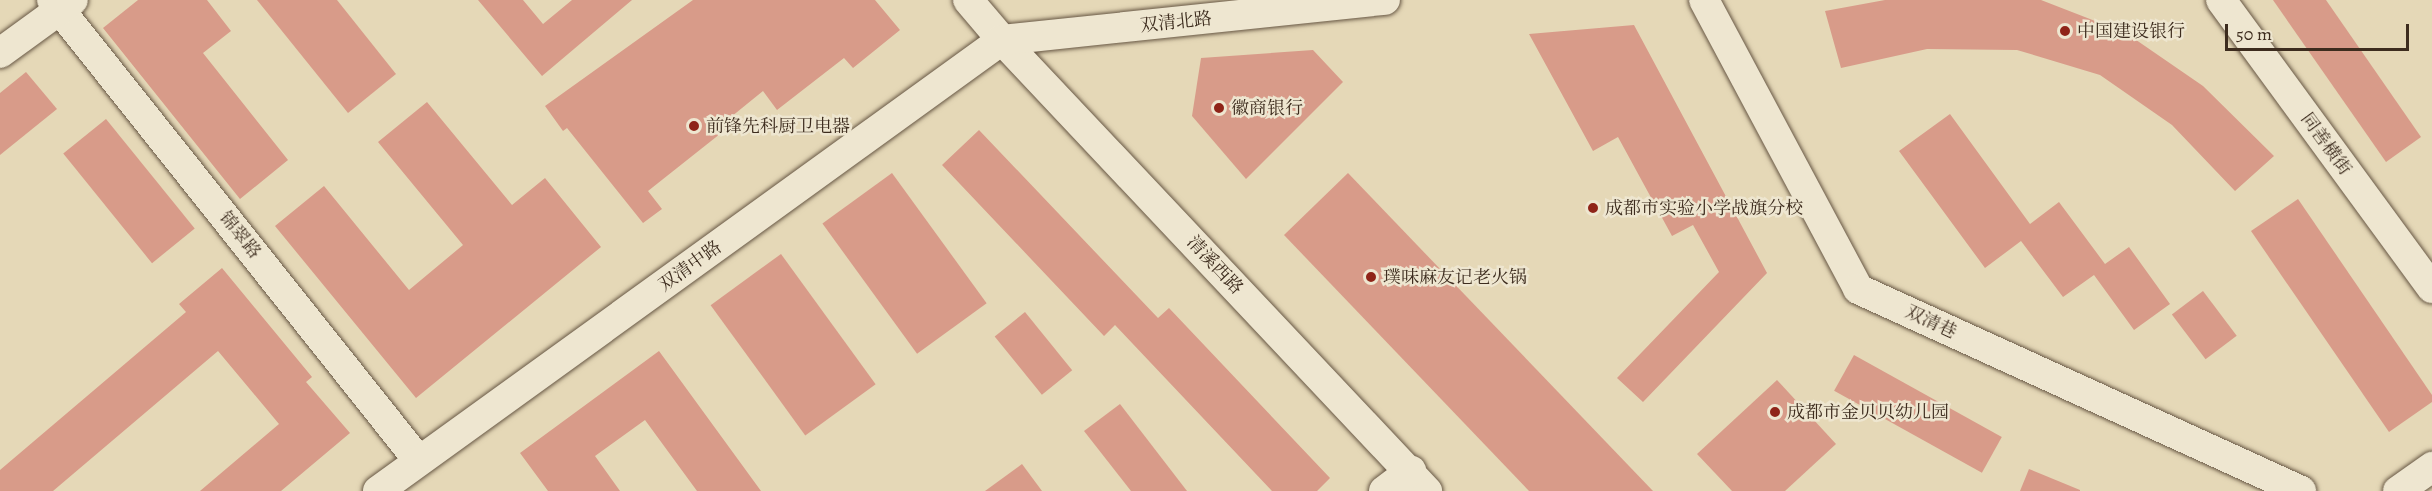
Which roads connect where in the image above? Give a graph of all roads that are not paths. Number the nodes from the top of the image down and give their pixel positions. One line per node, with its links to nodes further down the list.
1 (968, 0): 6 (street, 清溪西路)
2 (1385, 0): 6 (street, 双清北路)
3 (1704, 0): 14 (street, 双清巷)
4 (2221, 0): 8 (street, 同善横街)
5 (62, 3): 7 (street); 9 (street, 锦翠路)
6 (1002, 40): 9 (street, 双清中路); 11 (street, 清溪西路)
7 (0, 53)
8 (2432, 288)
9 (419, 461): 12 (street, 双清中路)
10 (2432, 466): 15 (street)
11 (1419, 481): 13 (street)
12 (378, 491)
13 (1384, 491)
14 (2301, 491)
15 (2398, 491)

